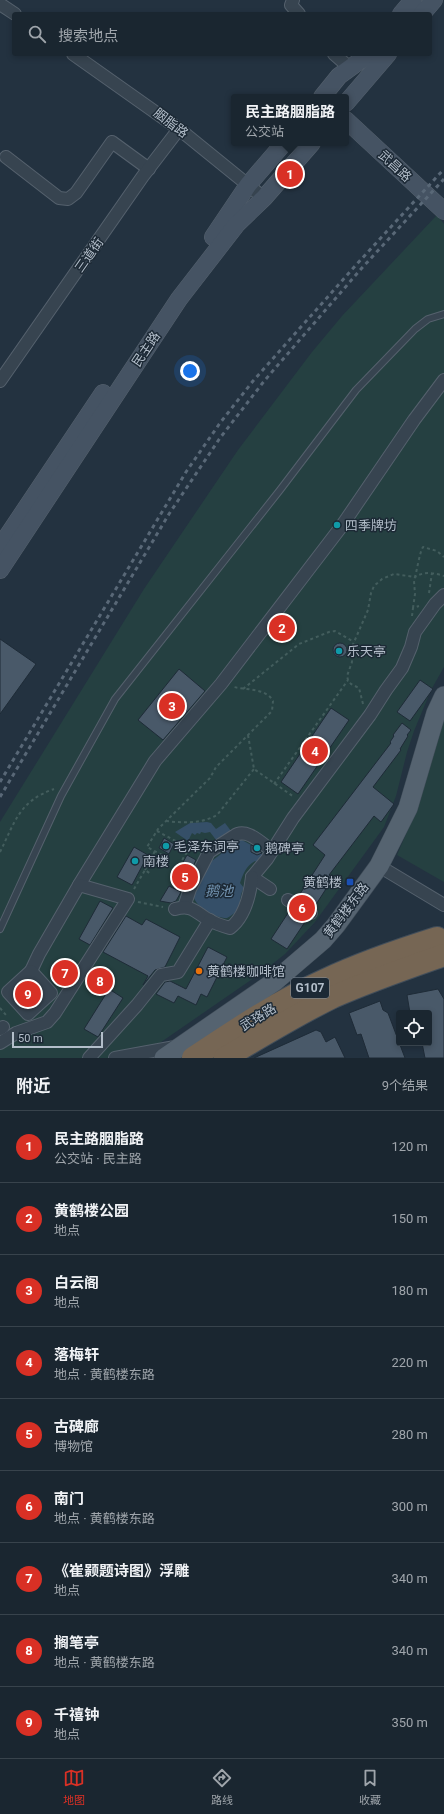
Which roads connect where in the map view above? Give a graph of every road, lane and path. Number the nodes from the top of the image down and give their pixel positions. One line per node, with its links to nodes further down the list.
1 (293, 0): 6 (street)
2 (413, 0): 7 (main road)
3 (434, 0): 8 (main road)
4 (0, 4): 5 (street)
5 (12, 12)
6 (298, 12)
7 (403, 12)
8 (424, 12)
9 (76, 56): 17 (street, 胭脂路)
10 (336, 56): 13 (street)
11 (365, 56): 13 (main road)
12 (386, 56): 15 (main road)
13 (350, 68): 14 (main road)
14 (324, 94)
15 (349, 100)
16 (349, 123): 24 (main road, 武昌路)
17 (179, 129): 21 (street, 三道街); 22 (street, 胭脂路)
18 (281, 146): 22 (main road, 民主路)
19 (309, 146): 23 (main road, 民主路)
20 (6, 156): 21 (street)
21 (149, 169): 27 (street, 三道街)
22 (248, 185): 23 (street, 胭脂路); 28 (main road, 民主路)
23 (264, 198): 30 (main road, 民主路)
24 (444, 212)
25 (444, 314): 46 (lane)
26 (444, 380): 39 (street)
27 (0, 381)
28 (0, 547)
29 (444, 557): 33 (path)
30 (0, 570)
31 (432, 573): 32 (path); 33 (path); 35 (path)
32 (444, 576)
33 (416, 577): 36 (path); 37 (path)
34 (444, 595): 42 (street)
35 (426, 597)
36 (413, 608)
37 (354, 642): 38 (path); 40 (path)
38 (348, 680): 42 (path); 45 (path)
39 (221, 684): 40 (path); 61 (street)
40 (243, 689): 43 (path)
41 (444, 696): 57 (main road, 黄鹤楼东路)
42 (370, 715): 47 (street)
43 (248, 735): 44 (path); 48 (path)
44 (254, 769): 45 (path); 48 (path)
45 (274, 784): 47 (path)
46 (64, 790): 53 (path); 69 (lane)
47 (305, 804): 51 (street)
48 (166, 821): 49 (path)
49 (157, 831): 50 (path); 52 (path)
50 (189, 848): 55 (path); 56 (path)
51 (271, 850): 55 (street); 60 (street)
52 (155, 851): 54 (path); 58 (path)
53 (0, 852)
54 (162, 855)
55 (206, 857): 66 (street)
56 (180, 865)
57 (379, 866): 65 (street); 73 (main road, 黄鹤楼东路)
58 (144, 870): 59 (path); 63 (path)
59 (151, 874)
60 (252, 877): 62 (street); 68 (street)
61 (79, 885): 63 (street); 71 (street)
62 (270, 889)
63 (128, 900): 66 (path); 72 (street)
64 (288, 900): 67 (street)
65 (443, 903)
66 (179, 908): 68 (street)
67 (311, 913)
68 (210, 920): 74 (street)
69 (0, 929)
70 (440, 947): 73 (highway, 武珞路 / G107); 77 (highway, 武珞路 / G107)
71 (31, 971): 71 (street)
72 (0, 1043)
73 (187, 1052): 75 (street); 76 (main road, 黄鹤楼东路)
74 (89, 1058)
75 (115, 1058)
76 (164, 1058)
77 (224, 1058)

